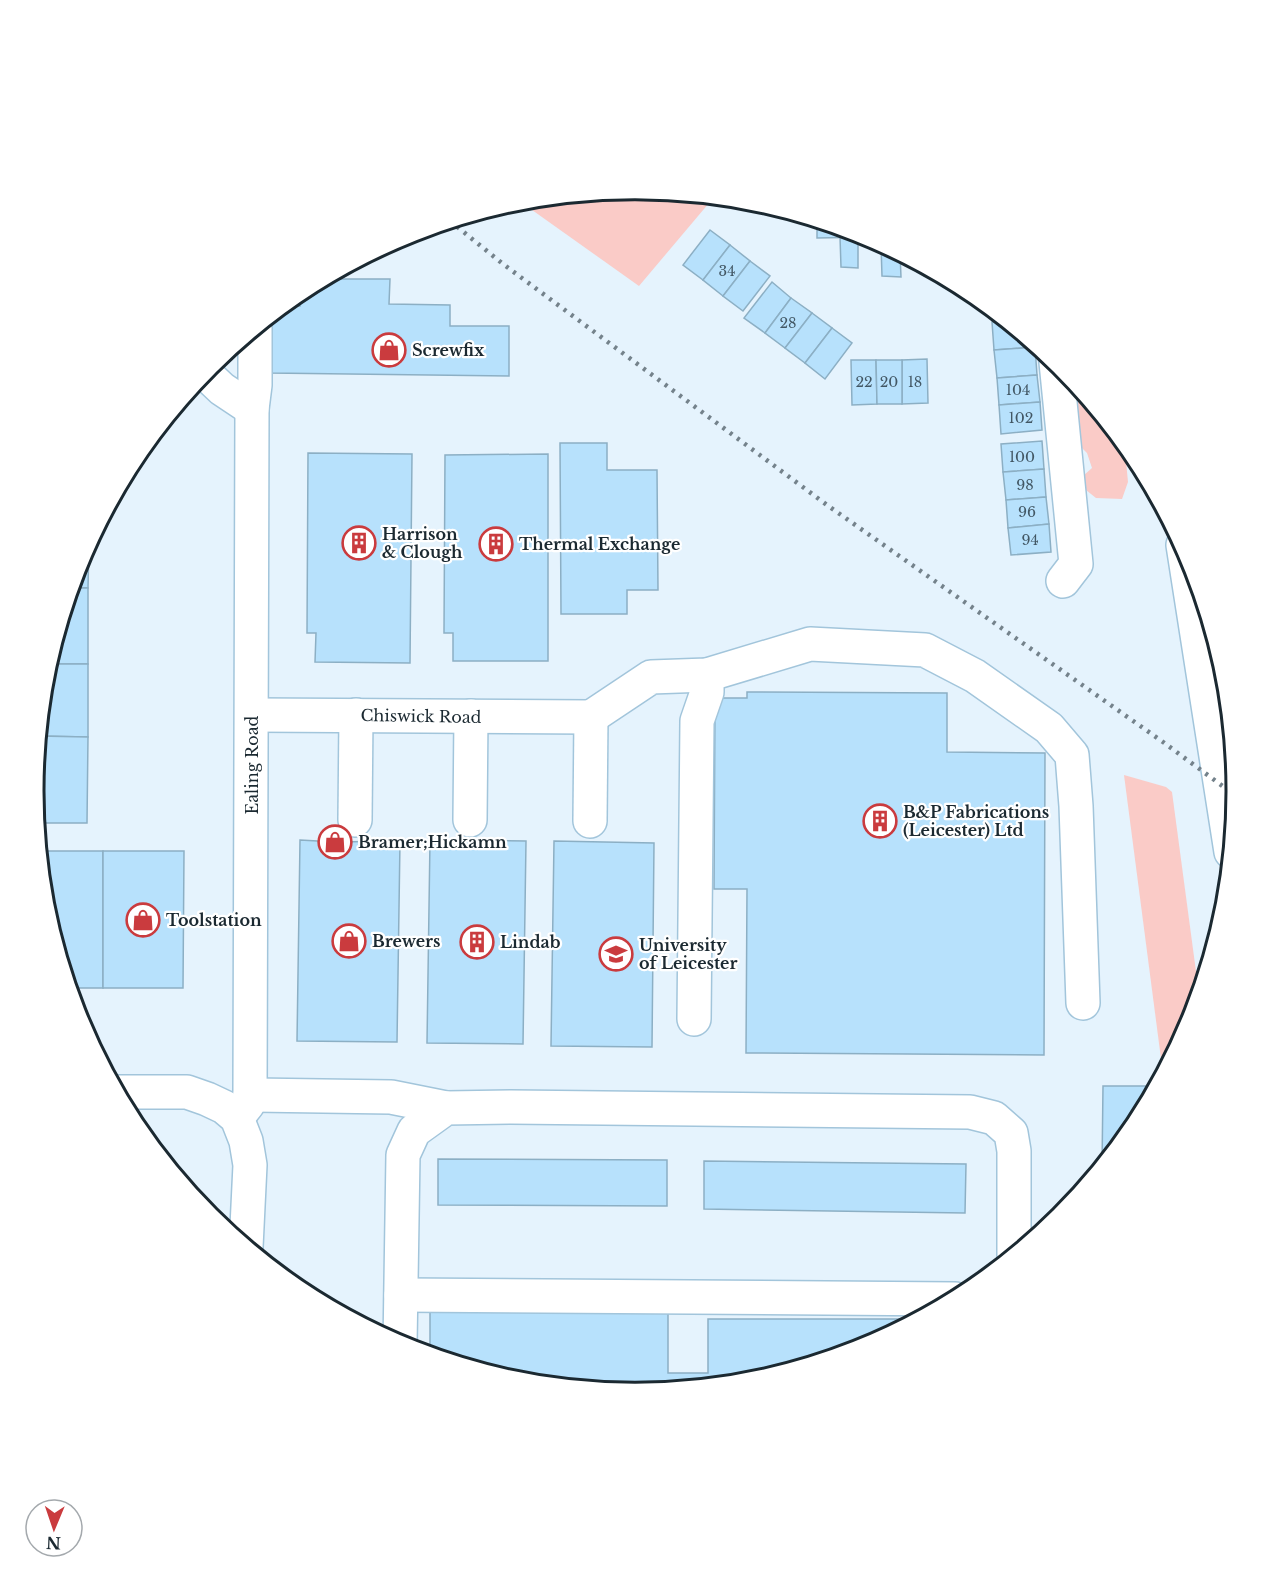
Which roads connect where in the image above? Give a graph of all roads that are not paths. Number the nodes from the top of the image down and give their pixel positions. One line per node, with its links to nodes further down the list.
1 (255, 338): 4 (street, Ealing Road)
2 (1058, 378): 5 (street)
3 (211, 379): 4 (street)
4 (252, 409): 8 (street, Ealing Road)
5 (1063, 581)
6 (1190, 588): 12 (street)
7 (707, 675): 11 (street); 16 (street); 17 (street)
8 (252, 715): 9 (street, Chiswick Road); 19 (street, Ealing Road)
9 (356, 715): 10 (street, Chiswick Road); 13 (street)
10 (471, 716): 11 (street, Chiswick Road); 14 (street)
11 (591, 717): 15 (street)
12 (1225, 816)
13 (355, 820)
14 (470, 820)
15 (590, 821)
16 (1083, 1003)
17 (694, 1019)
18 (126, 1092): 19 (street)
19 (244, 1107): 20 (street); 21 (street, Ealing Road)
20 (446, 1108): 22 (street); 23 (street)
21 (246, 1237)
22 (1014, 1245)
23 (401, 1295): 24 (street); 25 (street)
24 (938, 1299)
25 (400, 1333)

